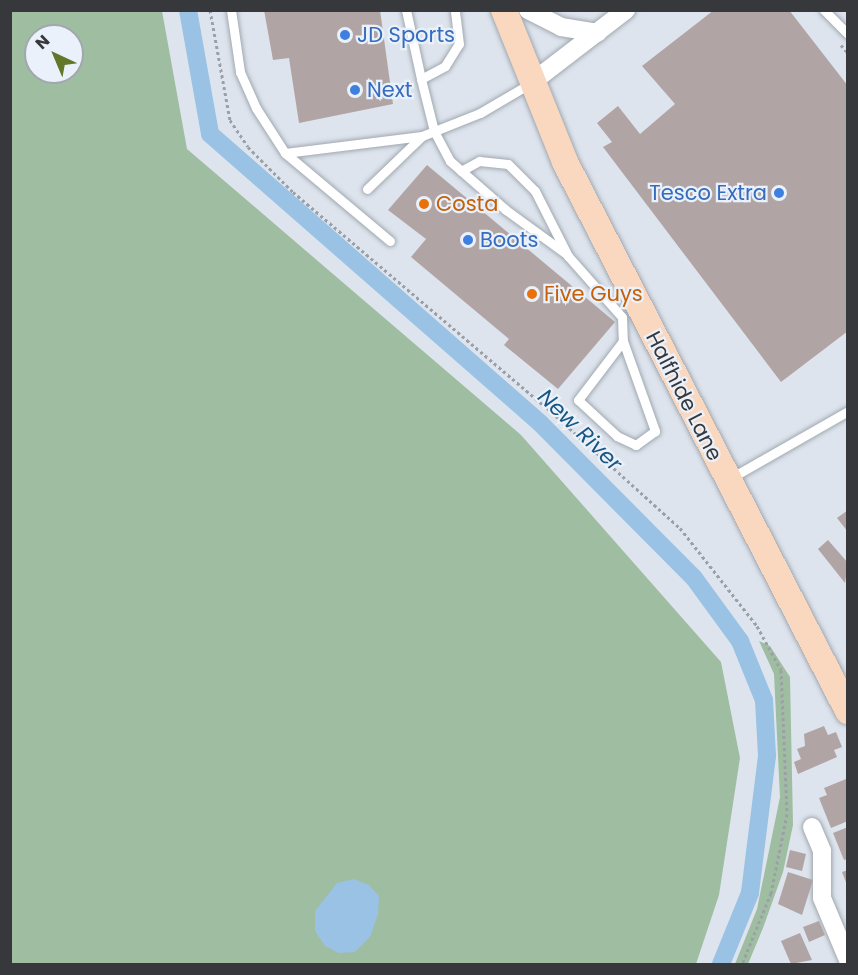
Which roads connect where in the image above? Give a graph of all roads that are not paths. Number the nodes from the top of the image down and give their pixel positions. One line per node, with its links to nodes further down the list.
1 (231, 10): 14 (lane)
2 (406, 10): 10 (lane)
3 (455, 10): 10 (lane)
4 (504, 10): 11 (main road, Halfhide Lane)
5 (528, 10): 8 (street)
6 (626, 10): 8 (street)
7 (824, 10): 9 (lane)
8 (598, 33): 11 (street)
9 (848, 34)
10 (421, 80): 12 (lane)
11 (531, 83): 12 (lane); 21 (main road, Halfhide Lane)
12 (434, 131): 13 (lane); 15 (lane)
13 (422, 136): 14 (lane); 16 (lane)
14 (285, 153): 17 (lane)
15 (461, 171): 18 (lane); 18 (lane)
16 (367, 189)
17 (390, 242)
18 (568, 256): 19 (lane)
19 (623, 341): 19 (lane)
20 (848, 411): 21 (lane)
21 (727, 481): 22 (main road, Halfhide Lane)
22 (848, 711)
23 (812, 827): 24 (street)
24 (840, 918): 25 (street)
25 (846, 949)

